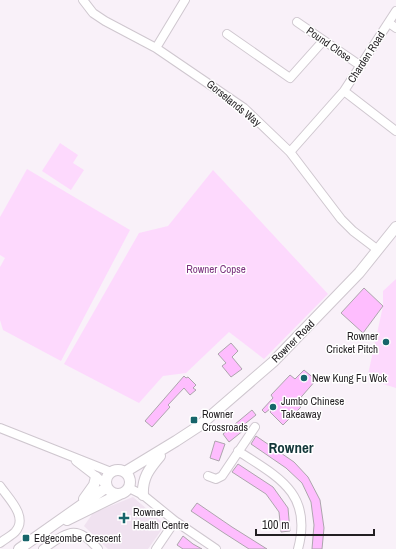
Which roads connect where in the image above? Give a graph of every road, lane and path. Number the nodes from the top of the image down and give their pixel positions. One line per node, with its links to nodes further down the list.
1 (83, 0): 8 (street, Gorselands Way)
2 (186, 0): 8 (street)
3 (396, 11): 5 (street, Charden Road)
4 (297, 22): 7 (street, Pound Close)
5 (392, 26): 9 (street, Charden Road)
6 (227, 34): 7 (street)
7 (323, 41): 9 (street, Pound Close)
8 (156, 48): 12 (street, Gorselands Way)
9 (361, 66): 10 (street, Charden Road)
10 (344, 92): 11 (street, Charden Road); 12 (street, Charden Road)
11 (396, 131)
12 (290, 152): 14 (street, Gorselands Way)
13 (396, 227): 14 (main road, Rowner Road)
14 (378, 250): 17 (main road, Rowner Road)
15 (255, 427): 18 (street)
16 (0, 428): 19 (street)
17 (176, 441): 20 (main road, Rowner Road); 24 (main road, Rowner Road)
18 (238, 451): 22 (street); 38 (street)
19 (68, 454): 21 (street); 23 (street)
20 (160, 456): 24 (main road, Rowner Road); 28 (main road)
21 (111, 472): 24 (main road); 26 (main road)
22 (208, 476)
23 (96, 477): 26 (street); 29 (main road)
24 (128, 479): 27 (main road); 28 (street)
25 (0, 486): 32 (street)
26 (107, 486): 27 (main road); 29 (main road)
27 (120, 494): 31 (main road)
28 (143, 495): 30 (street)
29 (76, 508): 31 (main road)
30 (175, 521): 36 (street); 37 (street)
31 (56, 524): 33 (main road)
32 (0, 543)
33 (19, 549)
34 (43, 549): 35 (street)
35 (98, 549)
36 (156, 549)
37 (216, 549)
38 (298, 549)

